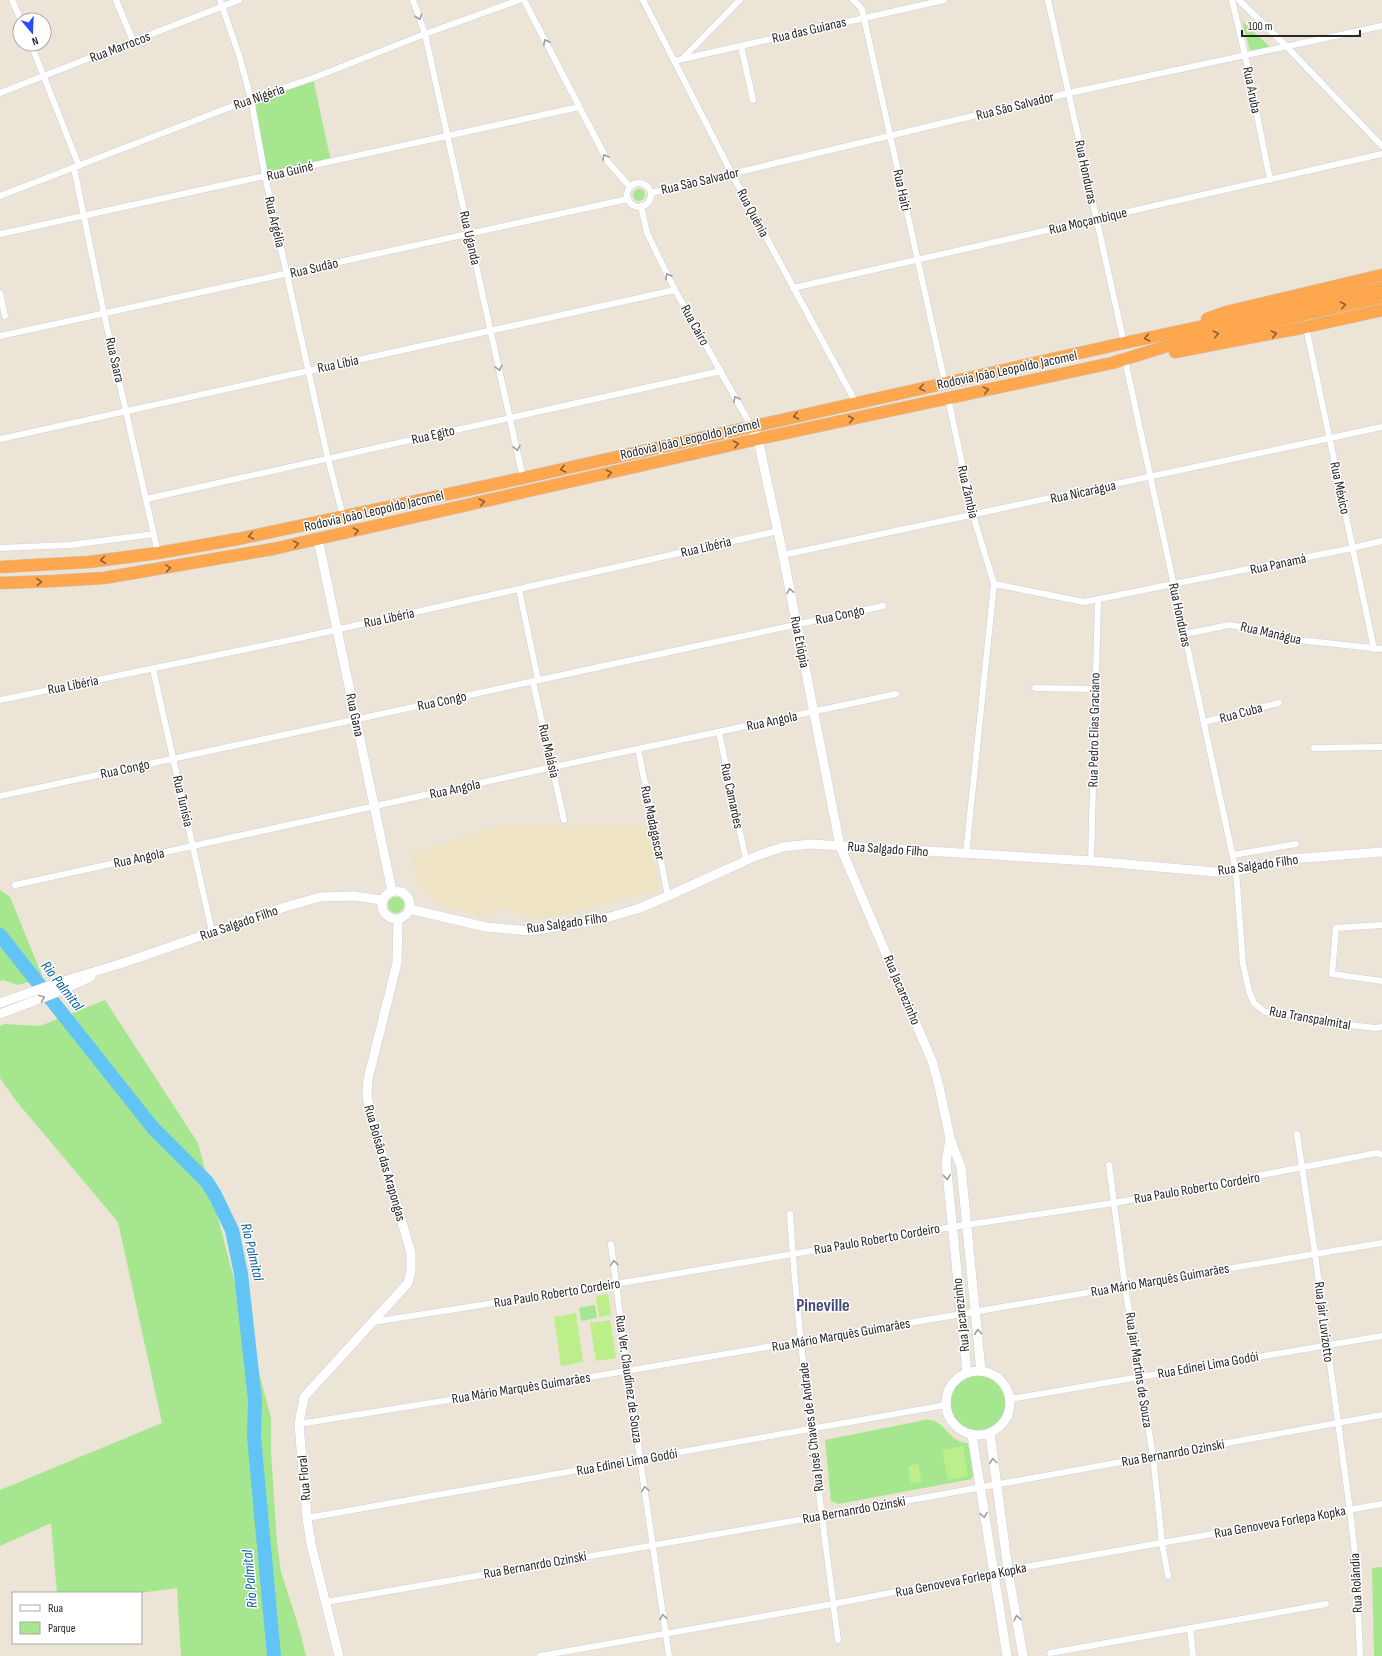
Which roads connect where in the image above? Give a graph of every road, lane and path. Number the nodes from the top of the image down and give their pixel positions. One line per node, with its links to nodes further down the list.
1 (12, 0): 16 (street)
2 (116, 0): 20 (street)
3 (220, 0): 15 (street, Rua Argélia)
4 (239, 0): 15 (street, Rua Marrocos)
5 (413, 0): 19 (street, Rua Uganda, one-way to 19)
6 (519, 0): 19 (street, Rua Nigéria)
7 (524, 0): 32 (street, one-way to 7)
8 (643, 0): 26 (street, Rua Quênia)
9 (740, 0): 25 (street)
10 (853, 0): 17 (street, Rua Haiti)
11 (944, 0): 17 (street, Rua das Guianas)
12 (1048, 0): 29 (street, Rua Honduras)
13 (1232, 0): 24 (street, Rua Aruba)
14 (1239, 0): 22 (street)
15 (222, 7): 20 (street, Rua Marrocos); 30 (street, Rua Argélia)
16 (17, 12)
17 (864, 18): 21 (street, Rua das Guianas); 34 (street, Rua Haiti)
18 (1382, 26): 22 (street, Rua São Salvador)
19 (425, 34): 30 (street, Rua Nigéria); 33 (street, Rua Uganda)
20 (133, 41): 27 (street, Rua Marrocos)
21 (741, 46): 25 (street, Rua das Guianas); 31 (street)
22 (1286, 46): 24 (street, Rua São Salvador); 35 (street)
23 (34, 52): 27 (street, Rua Saara)
24 (1245, 55): 29 (street, Rua São Salvador); 40 (street, Rua Aruba)
25 (682, 59): 26 (street, Rua das Guianas)
26 (674, 61): 38 (street, Rua Quênia)
27 (44, 76): 28 (street, Rua Marrocos); 37 (street, Rua Saara)
28 (0, 93)
29 (1069, 93): 34 (street, Rua São Salvador); 47 (street, Rua Honduras)
30 (251, 99): 37 (street, Rua Nigéria); 39 (street, Rua Argélia)
31 (753, 100)
32 (579, 107): 33 (street, Rua Guiné); 41 (street, one-way to 32)
33 (447, 136): 39 (street, Rua Guiné); 48 (street, Rua Uganda)
34 (890, 136): 38 (street, Rua São Salvador); 50 (street, Rua Haiti)
35 (1382, 146)
36 (1382, 154): 40 (street, Rua Moçambique)
37 (77, 167): 43 (street, Rua Nigéria); 46 (street, Rua Saara)
38 (732, 174): 42 (street, Rua São Salvador); 53 (street, Rua Quênia)
39 (265, 176): 46 (street, Rua Guiné); 51 (street, Rua Argélia)
40 (1270, 180): 47 (street, Rua Moçambique)
41 (630, 187): 42 (street); 44 (street)
42 (651, 193): 45 (street)
43 (0, 196)
44 (628, 199): 45 (street); 48 (street, Rua Sudão)
45 (641, 206): 55 (street, Rua Cairo, one-way to 45)
46 (83, 216): 49 (street, Rua Guiné); 59 (street, Rua Saara)
47 (1096, 219): 50 (street, Rua Moçambique); 65 (street, Rua Honduras)
48 (469, 233): 51 (street, Rua Sudão); 62 (street, Rua Uganda)
49 (0, 234)
50 (917, 260): 53 (street, Rua Moçambique); 69 (street, Rua Haiti)
51 (287, 274): 59 (street, Rua Sudão); 67 (street, Rua Argélia)
52 (1382, 274): 63 (highway)
53 (793, 288): 71 (street, Rua Quênia)
54 (1382, 288): 63 (highway, Rodovia João Leopoldo Jacomel)
55 (675, 290): 62 (street, Rua Líbia); 68 (street, Rua Cairo)
56 (0, 293): 60 (street)
57 (1382, 297): 66 (highway, Rodovia João Leopoldo Jacomel, one-way to 57)
58 (1382, 310): 61 (highway)
59 (104, 314): 64 (street, Rua Sudão); 72 (street, Rua Saara)
60 (5, 316)
61 (1306, 327): 66 (highway, one-way to 61); 78 (street, Rua México)
62 (490, 330): 67 (street, Rua Líbia); 73 (street, Rua Uganda, one-way to 73)
63 (1169, 333): 65 (highway, Rodovia João Leopoldo Jacomel, one-way to 65)
64 (0, 336)
65 (1124, 343): 69 (highway, Rodovia João Leopoldo Jacomel)
66 (1125, 360): 70 (highway, Rodovia João Leopoldo Jacomel, one-way to 66); 81 (street, Rua Honduras)
67 (308, 370): 72 (street, Rua Líbia); 79 (street, Rua Argélia)
68 (721, 371): 73 (street, Rua Egito); 74 (street, Rua Cairo, one-way to 68)
69 (945, 383): 71 (highway, Rodovia João Leopoldo Jacomel, one-way to 71)
70 (948, 398): 77 (highway, Rodovia João Leopoldo Jacomel, one-way to 70); 83 (street, Rua Zâmbia)
71 (856, 403): 74 (highway, Rodovia João Leopoldo Jacomel, one-way to 74)
72 (127, 410): 76 (street, Rua Líbia); 82 (street, Rua Saara)
73 (510, 418): 79 (street, Rua Egito); 80 (street, Rua Uganda, one-way to 80)
74 (751, 426): 77 (street, Rua Cairo); 80 (highway, Rodovia João Leopoldo Jacomel, one-way to 80)
75 (1382, 427): 78 (street, Rua Nicarágua)
76 (0, 438)
77 (758, 438): 85 (street, Rua Etiópia); 87 (highway, Rodovia João Leopoldo Jacomel, one-way to 77)
78 (1329, 438): 81 (street, Rua Nicarágua); 90 (street, Rua México)
79 (328, 459): 82 (street, Rua Egito); 84 (street, Rua Argélia)
80 (523, 478): 84 (highway, Rodovia João Leopoldo Jacomel)
81 (1150, 478): 83 (street, Rua Nicarágua); 96 (street, Rua Honduras)
82 (146, 499): 86 (street, Rua Saara)
83 (972, 515): 92 (street, Rua Nicarágua); 95 (street, Rua Zâmbia)
84 (343, 516): 87 (highway); 91 (highway, Rodovia João Leopoldo Jacomel, one-way to 91)
85 (778, 531): 92 (street, Rua Etiópia); 97 (street, Rua Libéria)
86 (154, 534): 89 (street); 91 (street, Rua Saara)
87 (318, 540): 94 (highway, Rodovia João Leopoldo Jacomel, one-way to 87); 101 (street, Rua Gana)
88 (1382, 541): 90 (street, Rua Panamá)
89 (0, 548)
90 (1353, 548): 96 (street, Rua Panamá); 103 (street, Rua México)
91 (158, 553): 93 (highway, Rodovia João Leopoldo Jacomel, one-way to 93)
92 (783, 555): 100 (street, Rua Etiópia, one-way to 92)
93 (0, 567)
94 (0, 583)
95 (994, 584): 98 (street); 128 (street)
96 (1174, 585): 98 (street); 102 (street, Rua Honduras)
97 (519, 590): 101 (street, Rua Libéria); 106 (street, Rua Malásia)
98 (1098, 599): 108 (street, Rua Pedro Elias Graciano)
99 (883, 606): 100 (street, Rua Congo)
100 (797, 624): 106 (street, Rua Congo); 112 (street, Rua Etiópia)
101 (337, 629): 105 (street, Rua Libéria); 113 (street, Rua Gana)
102 (1184, 634): 103 (street, Rua Manágua); 114 (street, Rua Honduras)
103 (1374, 649): 104 (street, Rua Manágua)
104 (1382, 649)
105 (153, 669): 110 (street, Rua Libéria); 119 (street, Rua Tunísia)
106 (536, 681): 113 (street, Rua Congo); 120 (street, Rua Malásia)
107 (1035, 688): 108 (street)
108 (1095, 689): 131 (street, Rua Pedro Elias Graciano)
109 (896, 694): 112 (street, Rua Angola)
110 (0, 700)
111 (1279, 703): 114 (street, Rua Cuba)
112 (814, 712): 115 (street, Rua Angola); 126 (street, Rua Etiópia)
113 (356, 719): 119 (street, Rua Congo); 122 (street, Rua Gana)
114 (1204, 722): 129 (street, Rua Honduras)
115 (719, 732): 118 (street, Rua Angola); 130 (street, Rua Camarões)
116 (1382, 747): 117 (street)
117 (1314, 748)
118 (638, 749): 120 (street, Rua Angola); 135 (street, Rua Madagascar)
119 (173, 759): 121 (street, Rua Congo); 125 (street, Rua Tunísia)
120 (553, 767): 122 (street, Rua Angola); 123 (street, Rua Malásia)
121 (0, 796)
122 (376, 806): 125 (street, Rua Angola); 134 (street, Rua Gana)
123 (564, 820)
124 (1296, 844): 129 (street)
125 (193, 846): 133 (street, Rua Angola); 140 (street, Rua Tunísia)
126 (840, 846): 128 (street, Rua Salgado Filho); 130 (street, Rua Salgado Filho); 147 (street, Rua Jacarezinho)
127 (1382, 852): 132 (street, Rua Salgado Filho)
128 (966, 854): 131 (street, Rua Salgado Filho)
129 (1233, 855): 132 (street, Rua Honduras)
130 (746, 860): 135 (street, Rua Salgado Filho)
131 (1091, 861): 132 (street, Rua Salgado Filho)
132 (1236, 871): 145 (street, Rua Transpalmital)
133 (15, 885)
134 (392, 891): 136 (street); 137 (street)
135 (668, 896): 137 (street, Rua Salgado Filho)
136 (382, 900): 138 (street); 140 (street, Rua Salgado Filho)
137 (409, 910): 138 (street)
138 (398, 919): 163 (street, Rua Bolsão das Arapongas)
139 (1382, 925): 141 (street)
140 (212, 932): 142 (street, Rua Salgado Filho)
141 (1382, 981)
142 (58, 987): 143 (street, Rua Salgado Filho); 144 (street, Rua Salgado Filho, one-way to 142)
143 (0, 1003)
144 (0, 1014)
145 (1382, 1027)
146 (1297, 1134): 150 (street, Rua Jair Luvizotto)
147 (950, 1138): 153 (street, Rua Jacarezinho); 154 (street, Rua Jacarezinho, one-way to 154)
148 (1382, 1155): 150 (street, Rua Paulo Roberto Cordeiro)
149 (1109, 1165): 151 (street, Rua Jair Martins de Souza)
150 (1302, 1168): 151 (street, Rua Paulo Roberto Cordeiro); 158 (street, Rua Jair Luvizotto)
151 (1114, 1203): 153 (street, Rua Paulo Roberto Cordeiro); 160 (street, Rua Jair Martins de Souza)
152 (790, 1214): 157 (street, Rua José Chaves de Andrade)
153 (968, 1225): 154 (street, Rua Paulo Roberto Cordeiro); 161 (street, Rua Jacarezinho)
154 (952, 1227): 157 (street, Rua Paulo Roberto Cordeiro); 162 (street, Rua Jacarezinho)
155 (1382, 1243): 158 (street, Rua Mário Marquês Guimarães)
156 (611, 1244): 159 (street, Rua Ver. Claudinez de Souza, one-way to 156)
157 (792, 1254): 159 (street, Rua Paulo Roberto Cordeiro); 165 (street, Rua José Chaves de Andrade)
158 (1316, 1254): 160 (street, Rua Mário Marquês Guimarães); 166 (street, Rua Jair Luvizotto)
159 (616, 1284): 163 (street, Rua Paulo Roberto Cordeiro); 167 (street, Rua Ver. Claudinez de Souza)
160 (1125, 1287): 161 (street, Rua Mário Marquês Guimarães); 170 (street, Rua Jair Martins de Souza)
161 (976, 1311): 162 (street, Rua Mário Marquês Guimarães); 168 (street, Rua Jacarezinho, one-way to 161)
162 (961, 1314): 165 (street, Rua Mário Marquês Guimarães); 169 (street, Rua Jacarezinho)
163 (371, 1323): 175 (street, Rua Floral)
164 (1382, 1336): 166 (street, Rua Edinei Lima Godói)
165 (802, 1342): 167 (street, Rua Mário Marquês Guimarães); 176 (street, Rua José Chaves de Andrade)
166 (1327, 1344): 170 (street, Rua Edinei Lima Godói); 174 (street, Rua Jair Luvizotto)
167 (627, 1370): 175 (street, Rua Mário Marquês Guimarães); 180 (street, Rua Ver. Claudinez de Souza)
168 (981, 1371): 169 (street); 171 (street)
169 (967, 1373): 172 (street)
170 (1140, 1377): 171 (street, Rua Edinei Lima Godói); 179 (street, Rua Jair Martins de Souza)
171 (1010, 1399): 177 (street)
172 (946, 1405): 176 (street, Rua Edinei Lima Godói); 178 (street)
173 (1382, 1415): 174 (street, Rua Bernanrdo Ozinski)
174 (1338, 1423): 179 (street, Rua Bernanrdo Ozinski); 184 (street, Rua Jair Luvizotto)
175 (299, 1424): 186 (street, Rua Floral)
176 (812, 1430): 180 (street, Rua Edinei Lima Godói); 185 (street, Rua José Chaves de Andrade)
177 (990, 1433): 178 (street); 181 (street, one-way to 177)
178 (972, 1435): 182 (street)
179 (1153, 1456): 181 (street, Rua Bernanrdo Ozinski); 187 (street, Rua Jair Martins de Souza)
180 (640, 1460): 186 (street, Rua Edinei Lima Godói); 188 (street, Rua Ver. Claudinez de Souza, one-way to 180)
181 (996, 1484): 182 (street, Rua Bernanrdo Ozinski); 189 (street)
182 (980, 1488): 185 (street, Rua Bernanrdo Ozinski); 190 (street, one-way to 190)
183 (1382, 1504): 184 (street, Rua Genoveva Forlepa Kopka)
184 (1350, 1510): 187 (street, Rua Genoveva Forlepa Kopka); 205 (street, Rua Rolândia)
185 (822, 1516): 188 (street, Rua Bernanrdo Ozinski); 193 (street, Rua José Chaves de Andrade)
186 (307, 1518): 192 (street, Rua Floral)
187 (1162, 1543): 189 (street, Rua Genoveva Forlepa Kopka); 191 (street, Rua Jair Martins de Souza)
188 (653, 1545): 192 (street, Rua Bernanrdo Ozinski); 196 (street, Rua Ver. Claudinez de Souza, one-way to 188)
189 (1008, 1570): 190 (street, Rua Genoveva Forlepa Kopka); 203 (street, one-way to 189)
190 (993, 1573): 193 (street, Rua Genoveva Forlepa Kopka); 202 (street)
191 (1168, 1576)
192 (326, 1602): 199 (street, Rua Floral)
193 (833, 1604): 196 (street, Rua Genoveva Forlepa Kopka); 197 (street, Rua José Chaves de Andrade)
194 (1326, 1604): 195 (street)
195 (1190, 1628): 198 (street); 204 (street)
196 (666, 1633): 200 (street, Rua Genoveva Forlepa Kopka); 201 (street, Rua Ver. Claudinez de Souza)
197 (838, 1640)
198 (1050, 1653)
199 (339, 1656)
200 (540, 1656)
201 (668, 1656)
202 (1007, 1656)
203 (1023, 1656)
204 (1193, 1656)
205 (1360, 1656)

